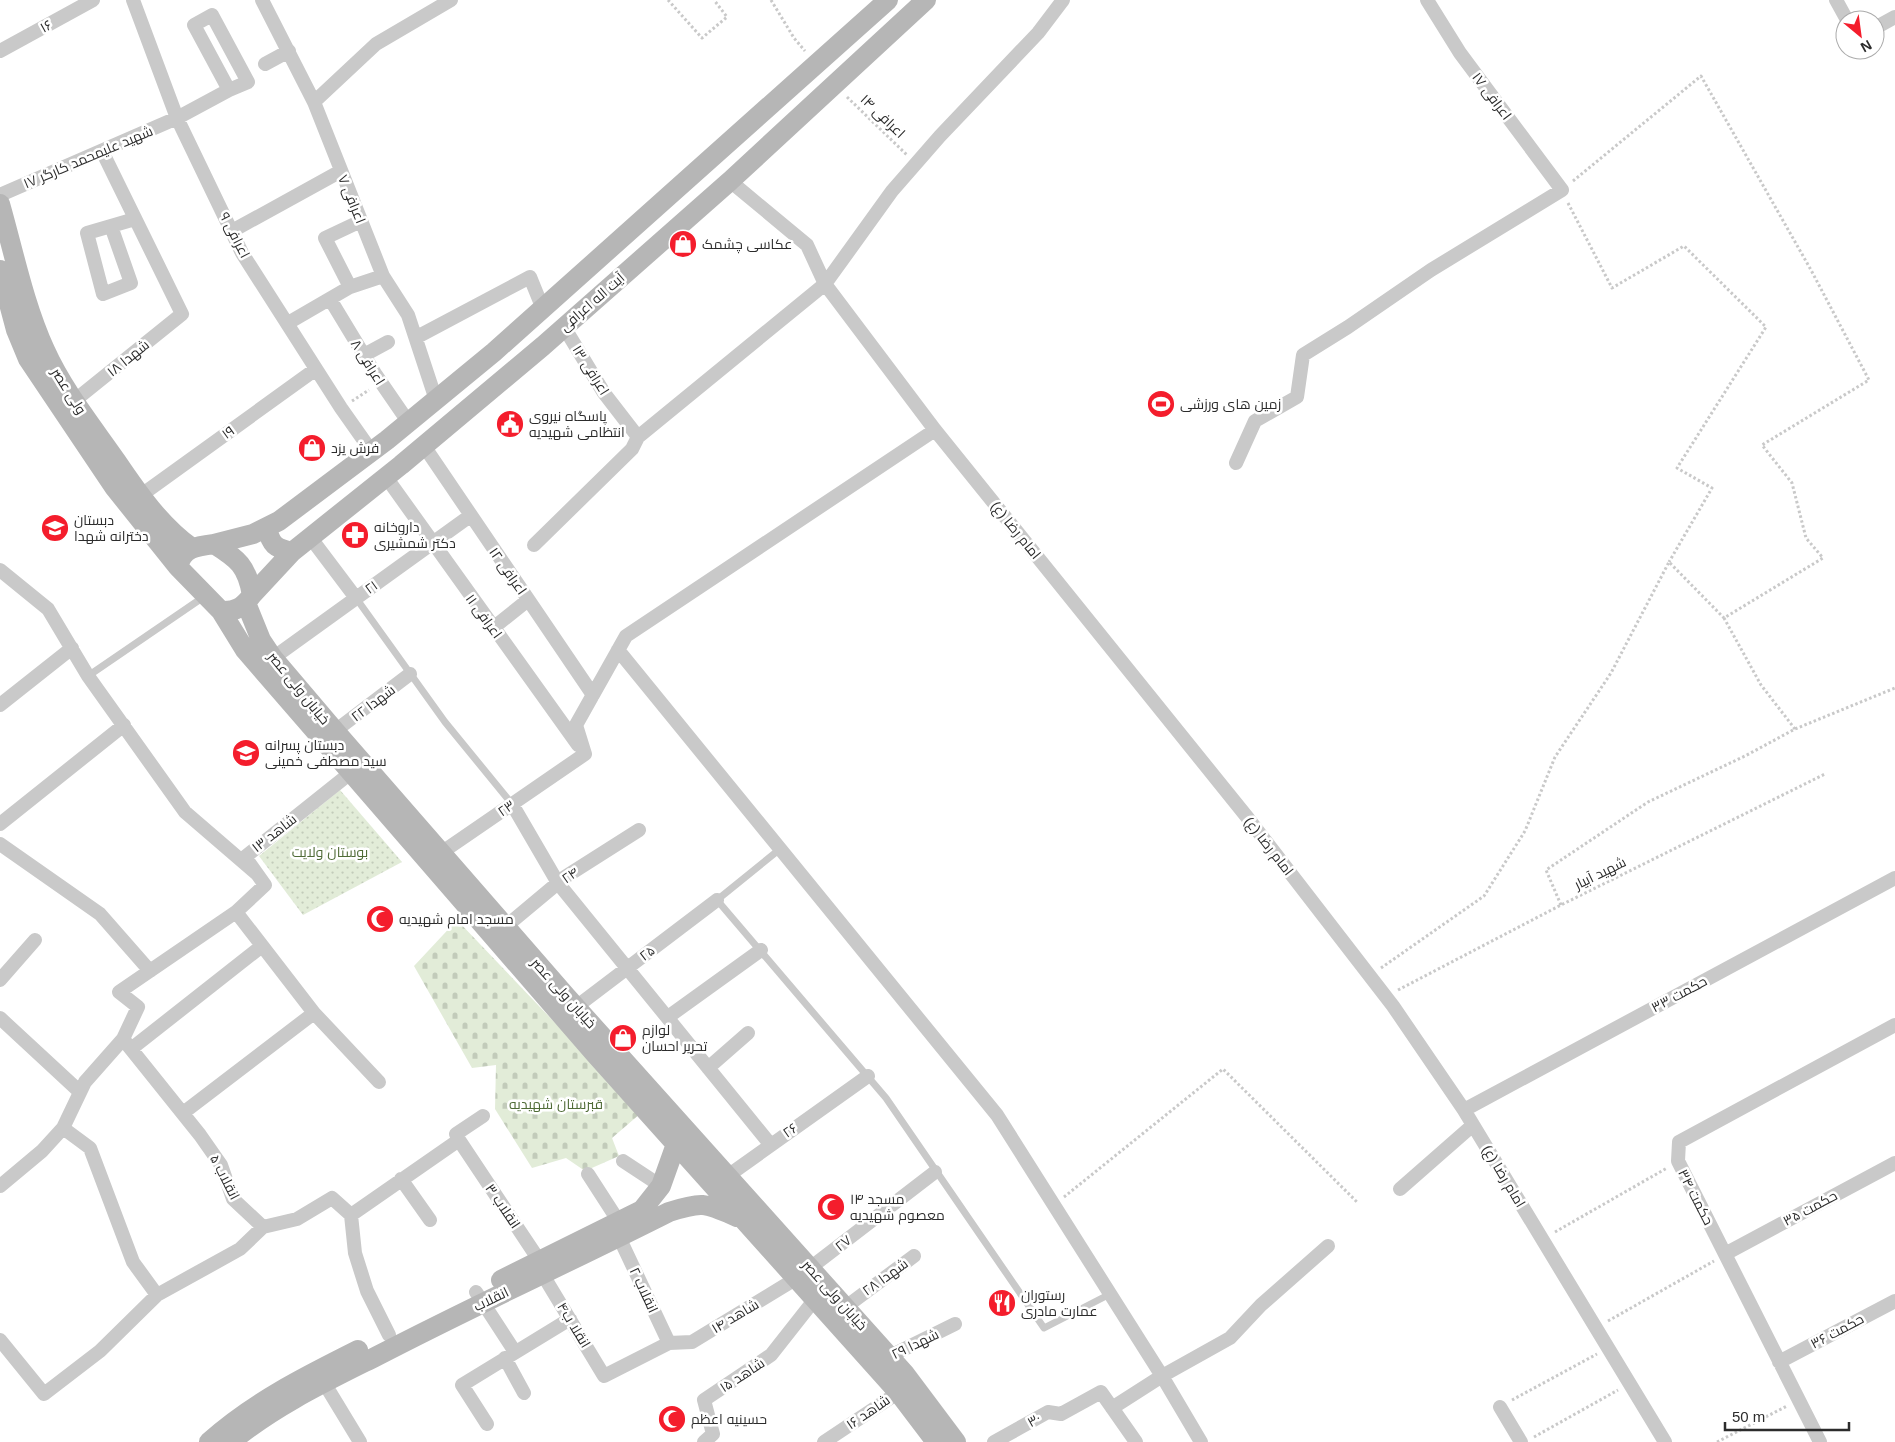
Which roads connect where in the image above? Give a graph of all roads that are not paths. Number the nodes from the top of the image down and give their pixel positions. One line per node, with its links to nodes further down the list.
1 (93, 0): 9 (street, ۱۶)
2 (133, 0): 14 (street, اعرافی ۹)
3 (262, 0): 10 (street, اعرافی ۷)
4 (450, 0): 13 (street)
5 (888, 0): 29 (main road, آیت اله اعرافی)
6 (926, 0): 17 (main road, آیت اله اعرافی)
7 (1063, 0): 26 (street)
8 (1428, 0): 43 (street, اعرافی ۱۷)
9 (0, 51)
10 (289, 51): 11 (street); 13 (street, اعرافی ۷)
11 (265, 64)
12 (230, 90): 12 (street, شهید علیمحمد کارگر ۱۷); 14 (street, شهید علیمحمد کارگر ۱۷)
13 (314, 102): 16 (street, اعرافی ۷)
14 (177, 118): 15 (street, شهید علیمحمد کارگر ۱۷); 23 (street, اعرافی ۹)
15 (102, 151): 18 (street, شهید علیمحمد کارگر ۱۷); 20 (street)
16 (341, 171): 21 (street, اعرافی ۷); 23 (street)
17 (730, 180): 26 (street, امام رضا (ع)); 31 (main road, آیت اله اعرافی)
18 (0, 195)
19 (0, 204): 37 (main road, ولی عصر)
20 (135, 219): 22 (street); 37 (street, شهدا ۱۸)
21 (361, 221): 25 (street, اعرافی ۷); 27 (street)
22 (111, 226): 22 (street)
23 (232, 231): 30 (street, اعرافی ۹)
24 (0, 270): 54 (main road, ولی عصر)
25 (383, 276): 27 (street); 32 (street, اعرافی ۷)
26 (825, 284): 39 (street, امام رضا (ع)); 40 (street)
27 (350, 287): 28 (street)
28 (330, 299): 30 (street); 34 (street, اعرافی ۸)
29 (542, 309): 32 (street); 36 (main road, آیت اله اعرافی)
30 (288, 323): 35 (street, اعرافی ۹)
31 (564, 327): 40 (street, اعرافی ۱۳); 41 (main road, آیت اله اعرافی)
32 (417, 337): 36 (street, اعرافی ۷)
33 (388, 342): 34 (street)
34 (364, 355): 38 (street, اعرافی ۸)
35 (316, 369): 42 (street, اعرافی ۹); 45 (street, ۱۹)
36 (436, 400): 38 (main road, آیت اله اعرافی)
37 (74, 401): 45 (main road, ولی عصر)
38 (409, 423): 42 (main road, آیت اله اعرافی)
39 (936, 430): 63 (street); 102 (street, امام رضا (ع))
40 (638, 437): 51 (street)
41 (424, 446): 44 (main road, آیت اله اعرافی); 46 (street, اعرافی ۱۲)
42 (372, 452): 47 (main road, آیت اله اعرافی)
43 (1236, 463)
44 (386, 477): 48 (main road, آیت اله اعرافی); 49 (street, اعرافی ۱۱)
45 (140, 496): 52 (main road, ولی عصر)
46 (470, 516): 49 (street, ۲۱); 59 (street, اعرافی ۱۲)
47 (267, 528): 50 (main road, آیت اله اعرافی); 53 (main road)
48 (310, 537): 53 (main road, آیت اله اعرافی); 57 (street)
49 (432, 543): 57 (street, ۲۱); 61 (street, اعرافی ۱۱)
50 (214, 544): 52 (main road); 58 (main road)
51 (534, 545)
52 (192, 548): 54 (main road)
53 (292, 552): 58 (main road, آیت اله اعرافی)
54 (178, 567): 56 (main road)
55 (0, 570): 62 (street)
56 (206, 596): 60 (main road); 66 (lane)
57 (356, 598): 64 (street, ۲۱); 65 (lane)
58 (249, 599): 60 (main road); 64 (main road, خیابان ولی عصر)
59 (528, 600): 61 (street); 67 (street, اعرافی ۱۲)
60 (221, 611): 72 (main road, خیابان ولی عصر)
61 (493, 628): 71 (street, اعرافی ۱۱)
62 (72, 648): 66 (street); 68 (street)
63 (618, 650): 67 (street); 77 (street)
64 (273, 658): 70 (main road, خیابان ولی عصر)
65 (410, 674): 70 (street, شهدا ۲۲); 73 (lane)
66 (88, 676): 69 (street)
67 (593, 695): 71 (street)
68 (0, 704)
69 (124, 725): 74 (street); 79 (street)
70 (335, 731): 72 (main road, خیابان ولی عصر)
71 (585, 754): 73 (street, ۲۳)
72 (356, 769): 78 (main road, خیابان ولی عصر); 79 (street, شاهد ۱۳)
73 (512, 804): 78 (street, ۲۳); 81 (street)
74 (0, 824)
75 (639, 830): 81 (street, ۲۴)
76 (0, 844): 89 (street)
77 (780, 849): 82 (lane); 130 (street)
78 (434, 858): 84 (main road, خیابان ولی عصر); 107 (main road, خیابان ولی عصر)
79 (258, 874): 83 (street, شاهد ۱۳)
80 (1895, 878): 102 (street, حکمت ۳۳)
81 (558, 883): 84 (street, ۲۴); 88 (street)
82 (717, 900): 87 (lane); 88 (street, ۲۵)
83 (236, 912): 86 (street); 89 (street)
84 (505, 927): 91 (main road, خیابان ولی عصر)
85 (35, 940): 90 (street)
86 (262, 946): 92 (street); 97 (street)
87 (761, 950): 93 (street); 99 (lane)
88 (628, 968): 91 (street, ۲۵); 93 (street)
89 (150, 971): 97 (street)
90 (0, 980)
91 (576, 1007): 107 (main road, خیابان ولی عصر)
92 (314, 1013): 100 (street); 103 (street)
93 (668, 1017): 98 (street)
94 (0, 1018): 101 (street)
95 (1895, 1025): 125 (street, حکمت ۳۴)
96 (748, 1033): 98 (street)
97 (127, 1044): 101 (street); 103 (street, انقلاب ۵)
98 (708, 1068): 109 (street)
99 (868, 1076): 109 (street, ۲۶); 112 (lane)
100 (379, 1082)
101 (80, 1092): 106 (street)
102 (1464, 1110): 105 (street, امام رضا (ع))
103 (183, 1113): 122 (street, انقلاب ۵)
104 (483, 1116): 108 (street)
105 (1473, 1125): 118 (street); 161 (street, امام رضا (ع))
106 (64, 1128): 116 (street); 131 (street)
107 (683, 1138): 115 (main road, خیابان ولی عصر); 117 (main road, انقلاب)
108 (459, 1140): 114 (street); 127 (street, انقلاب ۳)
109 (770, 1144): 115 (street, ۲۶)
110 (623, 1161): 117 (street)
111 (1895, 1163): 125 (street, حکمت ۳۵)
112 (935, 1172): 128 (street, ۲۷); 130 (lane)
113 (588, 1174): 123 (street, انقلاب ۲)
114 (401, 1179): 119 (street); 121 (street)
115 (721, 1181): 120 (main road, خیابان ولی عصر)
116 (0, 1186)
117 (661, 1186): 123 (main road, انقلاب)
118 (1400, 1189)
119 (351, 1215): 122 (street); 137 (street)
120 (753, 1217): 123 (main road, انقلاب); 128 (main road, خیابان ولی عصر)
121 (430, 1220)
122 (263, 1227): 131 (street)
123 (619, 1229): 127 (main road, انقلاب); 139 (street, انقلاب ۲)
124 (1328, 1246): 143 (street)
125 (1725, 1254): 142 (street, حکمت ۳۴)
126 (914, 1256): 134 (street, شهدا ۲۸)
127 (541, 1267): 132 (main road, انقلاب); 135 (street, انقلا ب۴)
128 (804, 1273): 129 (main road, خیابان ولی عصر); 139 (street, شاهد ۱۴)
129 (821, 1292): 134 (main road, خیابان ولی عصر); 150 (street, شاهد ۱۵)
130 (1110, 1294): 143 (street)
131 (157, 1295): 138 (street)
132 (479, 1298): 137 (main road, انقلاب); 140 (street); 144 (main road, انقلاب)
133 (1895, 1301): 142 (street, حکمت ۳۶)
134 (838, 1312): 141 (main road, خیابان ولی عصر)
135 (570, 1319): 139 (street, انقلا ب۴); 140 (street)
136 (956, 1324): 141 (street, شهدا ۲۹)
137 (389, 1335): 144 (main road, انقلاب)
138 (0, 1340)
139 (669, 1343)
140 (510, 1355): 146 (street); 149 (street)
141 (882, 1361): 145 (main road, خیابان ولی عصر)
142 (1779, 1362): 162 (street, حکمت ۳۴)
143 (1162, 1376): 148 (street); 159 (street)
144 (320, 1377): 151 (main road, انقلاب); 152 (main road, انقلاب); 153 (street)
145 (905, 1387): 154 (street, شاهد ۱۶); 155 (main road, خیابان ولی عصر); 156 (main road, خیابان ولی عصر)
146 (524, 1393)
147 (1500, 1407): 160 (street)
148 (1112, 1408): 157 (street, ۳۰); 158 (street)
149 (487, 1424)
150 (712, 1439)
151 (209, 1442)
152 (231, 1442)
153 (360, 1442)
154 (824, 1442)
155 (936, 1442)
156 (956, 1442)
157 (994, 1442)
158 (1136, 1442)
159 (1201, 1442)
160 (1521, 1442)
161 (1665, 1442)
162 (1820, 1442)

